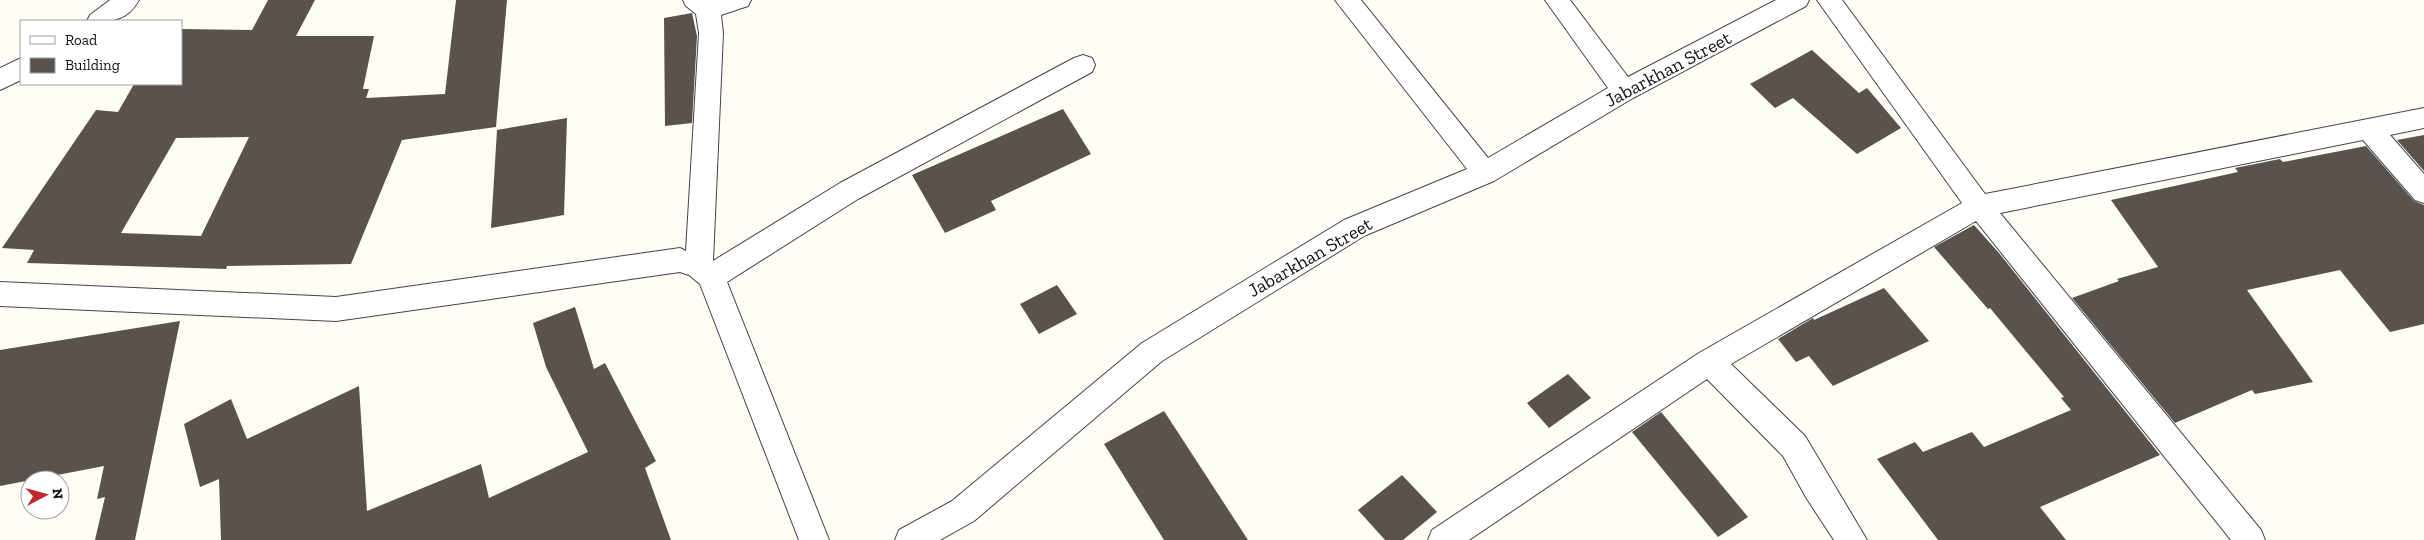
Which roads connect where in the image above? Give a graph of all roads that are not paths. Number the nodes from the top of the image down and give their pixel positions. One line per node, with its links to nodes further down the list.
1 (127, 0): 8 (street)
2 (739, 0): 7 (street)
3 (1347, 0): 15 (street)
4 (1557, 0): 12 (street)
5 (1797, 0): 12 (street, Jabarkhan Street)
6 (1829, 0): 17 (street)
7 (702, 5): 18 (street)
8 (100, 20)
9 (1083, 65): 18 (street)
10 (20, 69): 11 (street)
11 (0, 80)
12 (1624, 91): 15 (street, Jabarkhan Street)
13 (2424, 118): 14 (street)
14 (2368, 128): 16 (street); 17 (street)
15 (1485, 173): 22 (street, Jabarkhan Street)
16 (2424, 192)
17 (1979, 206): 20 (street); 25 (street)
18 (705, 272): 19 (street); 21 (street)
19 (0, 294)
20 (1709, 362): 23 (street); 24 (street)
21 (814, 540)
22 (910, 540)
23 (1443, 540)
24 (1852, 540)
25 (2250, 540)

